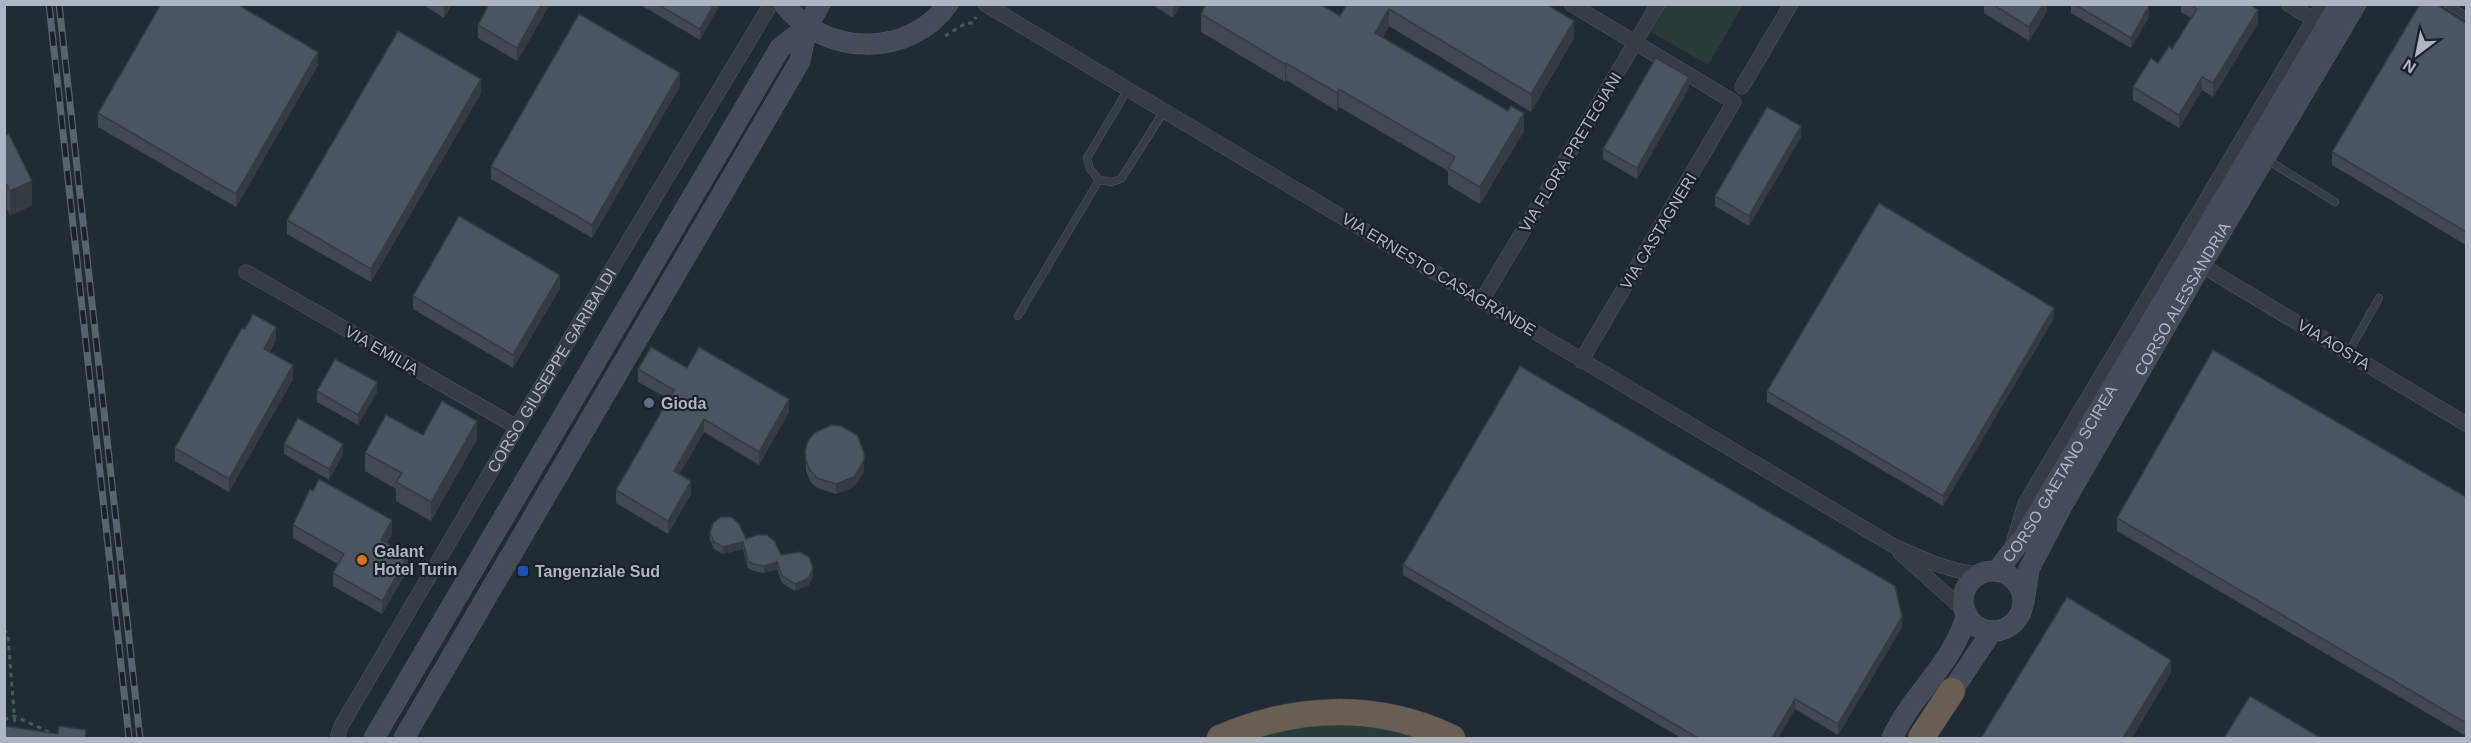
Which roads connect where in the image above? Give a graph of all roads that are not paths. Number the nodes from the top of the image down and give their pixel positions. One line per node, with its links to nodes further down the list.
1 (771, 4): 32 (street, CORSO GIUSEPPE GARIBALDI)
2 (784, 4): 16 (street)
3 (820, 4): 16 (street, CORSO GIUSEPPE GARIBALDI)
4 (948, 4): 16 (street)
5 (985, 4): 19 (street, VIA ERNESTO CASAGRANDE)
6 (1571, 4): 17 (street)
7 (1658, 4): 17 (street, VIA FLORA PRETEGIANI)
8 (1791, 4): 18 (street)
9 (2288, 4): 15 (street)
10 (2323, 4): 15 (street, CORSO ALESSANDRIA)
11 (2339, 4): 15 (street, CORSO GAETANO SCIREA)
12 (2356, 4): 15 (street, CORSO ALESSANDRIA)
13 (2447, 4): 14 (lane)
14 (2466, 16)
15 (2326, 26): 21 (street, CORSO ALESSANDRIA); 34 (street, CORSO GAETANO SCIREA)
16 (807, 27): 40 (street, CORSO GIUSEPPE GARIBALDI); 41 (street, CORSO GIUSEPPE GARIBALDI)
17 (1635, 43): 27 (street, VIA FLORA PRETEGIANI); 30 (street, VIA CASTAGNERI)
18 (1742, 87)
19 (1128, 89): 20 (street, VIA ERNESTO CASAGRANDE); 22 (lane)
20 (1164, 111): 22 (lane); 27 (street, VIA ERNESTO CASAGRANDE)
21 (2265, 159): 23 (lane); 24 (street, CORSO ALESSANDRIA)
22 (1099, 180): 28 (lane)
23 (2335, 202)
24 (2201, 265): 29 (street, VIA AOSTA); 35 (street, CORSO ALESSANDRIA)
25 (246, 272): 32 (street, VIA EMILIA)
26 (2379, 298): 29 (lane)
27 (1482, 300): 30 (street, VIA ERNESTO CASAGRANDE)
28 (1018, 316)
29 (2348, 353): 31 (street, VIA AOSTA)
30 (1581, 361): 33 (street, VIA ERNESTO CASAGRANDE)
31 (2466, 424)
32 (517, 427): 39 (street, CORSO GIUSEPPE GARIBALDI)
33 (1892, 545): 34 (street, VIA ERNESTO CASAGRANDE); 36 (street, VIA ERNESTO CASAGRANDE)
34 (1989, 572): 35 (street); 36 (street)
35 (2024, 602): 37 (street)
36 (1966, 613): 37 (street); 44 (street)
37 (1992, 631): 38 (street)
38 (1952, 691): 45 (street); 46 (highway)
39 (337, 738)
40 (374, 738)
41 (404, 738)
42 (1220, 738): 43 (highway)
43 (1452, 738)
44 (1892, 738)
45 (1906, 738)
46 (1922, 738)

